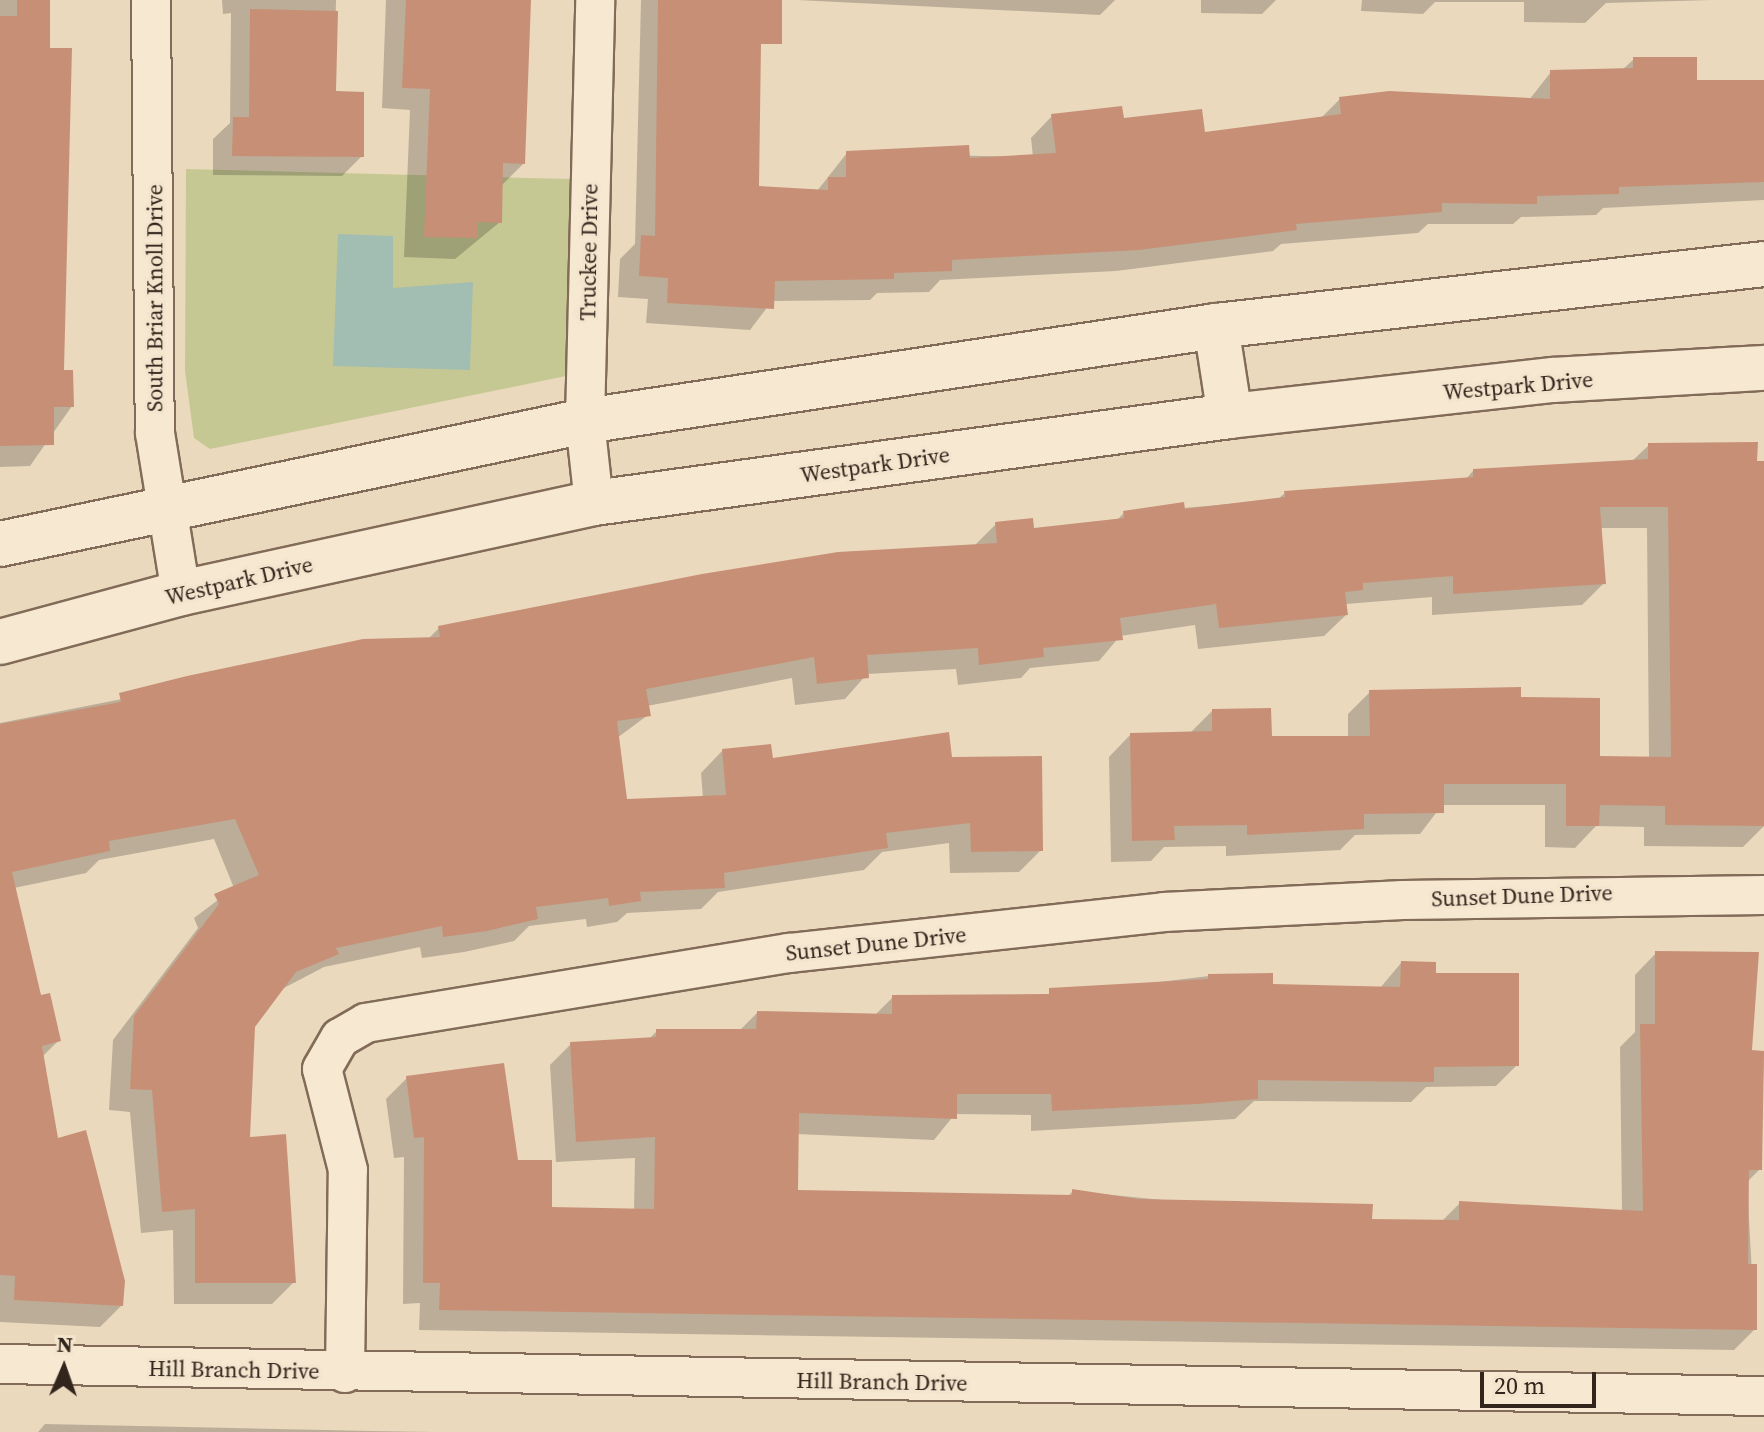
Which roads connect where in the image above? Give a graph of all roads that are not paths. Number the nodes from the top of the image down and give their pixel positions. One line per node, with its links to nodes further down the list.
1 (151, 0): 9 (street, South Briar Knoll Drive)
2 (595, 0): 7 (street, Truckee Drive)
3 (1764, 264): 4 (main road)
4 (1216, 326): 6 (main road); 7 (main road)
5 (1764, 368): 6 (main road, Westpark Drive)
6 (1230, 416): 8 (main road, Westpark Drive)
7 (585, 421): 8 (street, Truckee Drive); 9 (main road)
8 (594, 503): 11 (main road, Westpark Drive)
9 (164, 507): 10 (main road); 11 (street, South Briar Knoll Drive)
10 (0, 544)
11 (181, 593): 12 (main road, Westpark Drive)
12 (0, 642)
13 (1764, 895): 15 (street, Sunset Dune Drive)
14 (0, 1364): 15 (street, Hill Branch Drive)
15 (345, 1373): 16 (street, Hill Branch Drive)
16 (1764, 1396)

